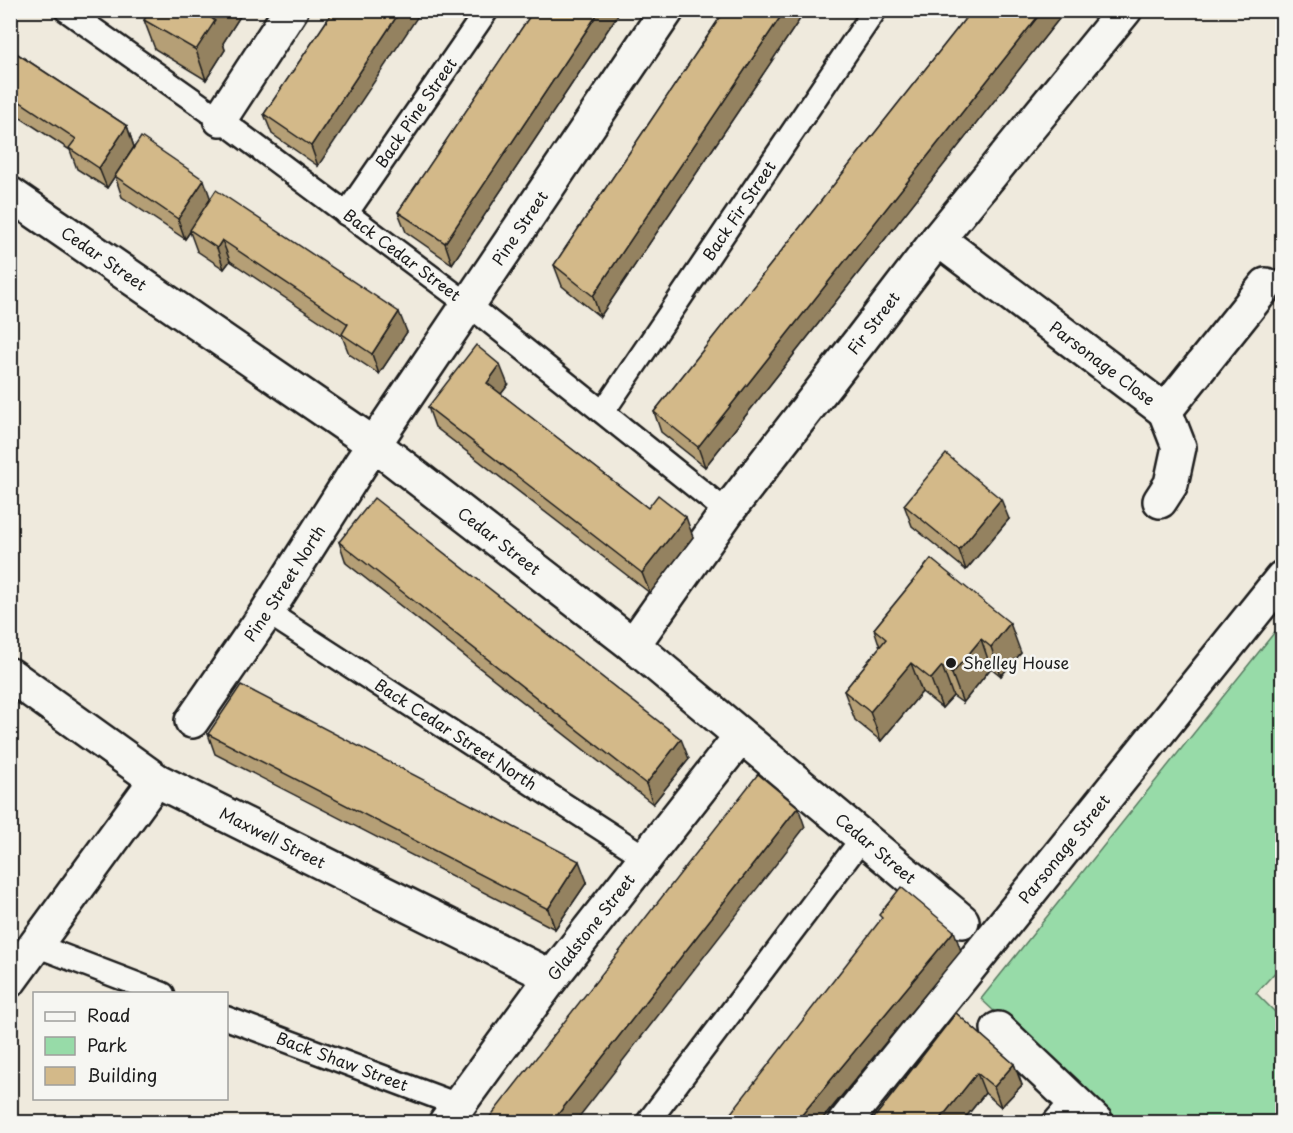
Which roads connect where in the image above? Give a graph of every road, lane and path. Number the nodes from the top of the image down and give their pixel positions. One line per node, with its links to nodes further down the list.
1 (66, 10): 7 (lane, Back Cedar Street)
2 (291, 10): 8 (street)
3 (487, 10): 10 (lane, Back Pine Street)
4 (667, 10): 13 (street, Pine Street)
5 (875, 10): 15 (lane, Back Fir Street)
6 (1125, 10): 11 (street, Fir Street)
7 (92, 17): 8 (lane, Back Cedar Street)
8 (220, 119): 10 (lane, Back Cedar Street)
9 (10, 194): 16 (street, Cedar Street)
10 (346, 214): 13 (lane, Back Cedar Street)
11 (938, 239): 14 (street, Parsonage Close); 18 (street, Fir Street)
12 (1266, 285): 14 (street, Parsonage Close)
13 (469, 305): 15 (lane, Back Cedar Street); 16 (street, Pine Street)
14 (1165, 411): 17 (street)
15 (603, 412): 18 (lane, Back Cedar Street)
16 (375, 445): 20 (street, Pine Street North); 21 (street, Cedar Street)
17 (1160, 501)
18 (727, 512): 21 (street, Fir Street)
19 (1282, 578): 37 (street, Parsonage Street)
20 (267, 612): 23 (street, Pine Street North); 27 (lane, Back Cedar Street North)
21 (633, 645): 24 (street, Cedar Street)
22 (10, 675): 25 (street, Maxwell Street)
23 (192, 721)
24 (741, 736): 26 (street, Cedar Street); 27 (street, Gladstone Street)
25 (156, 780): 29 (street); 30 (street, Maxwell Street)
26 (864, 836): 28 (street, Cedar Street); 36 (lane)
27 (645, 857): 30 (street, Gladstone Street)
28 (962, 921)
29 (21, 957): 31 (lane)
30 (552, 977): 35 (street, Gladstone Street)
31 (159, 992)
32 (228, 1019): 35 (lane, Back Shaw Street)
33 (998, 1029): 34 (street)
34 (1063, 1111): 38 (street)
35 (452, 1114)
36 (648, 1122)
37 (845, 1122)
38 (1096, 1122)

